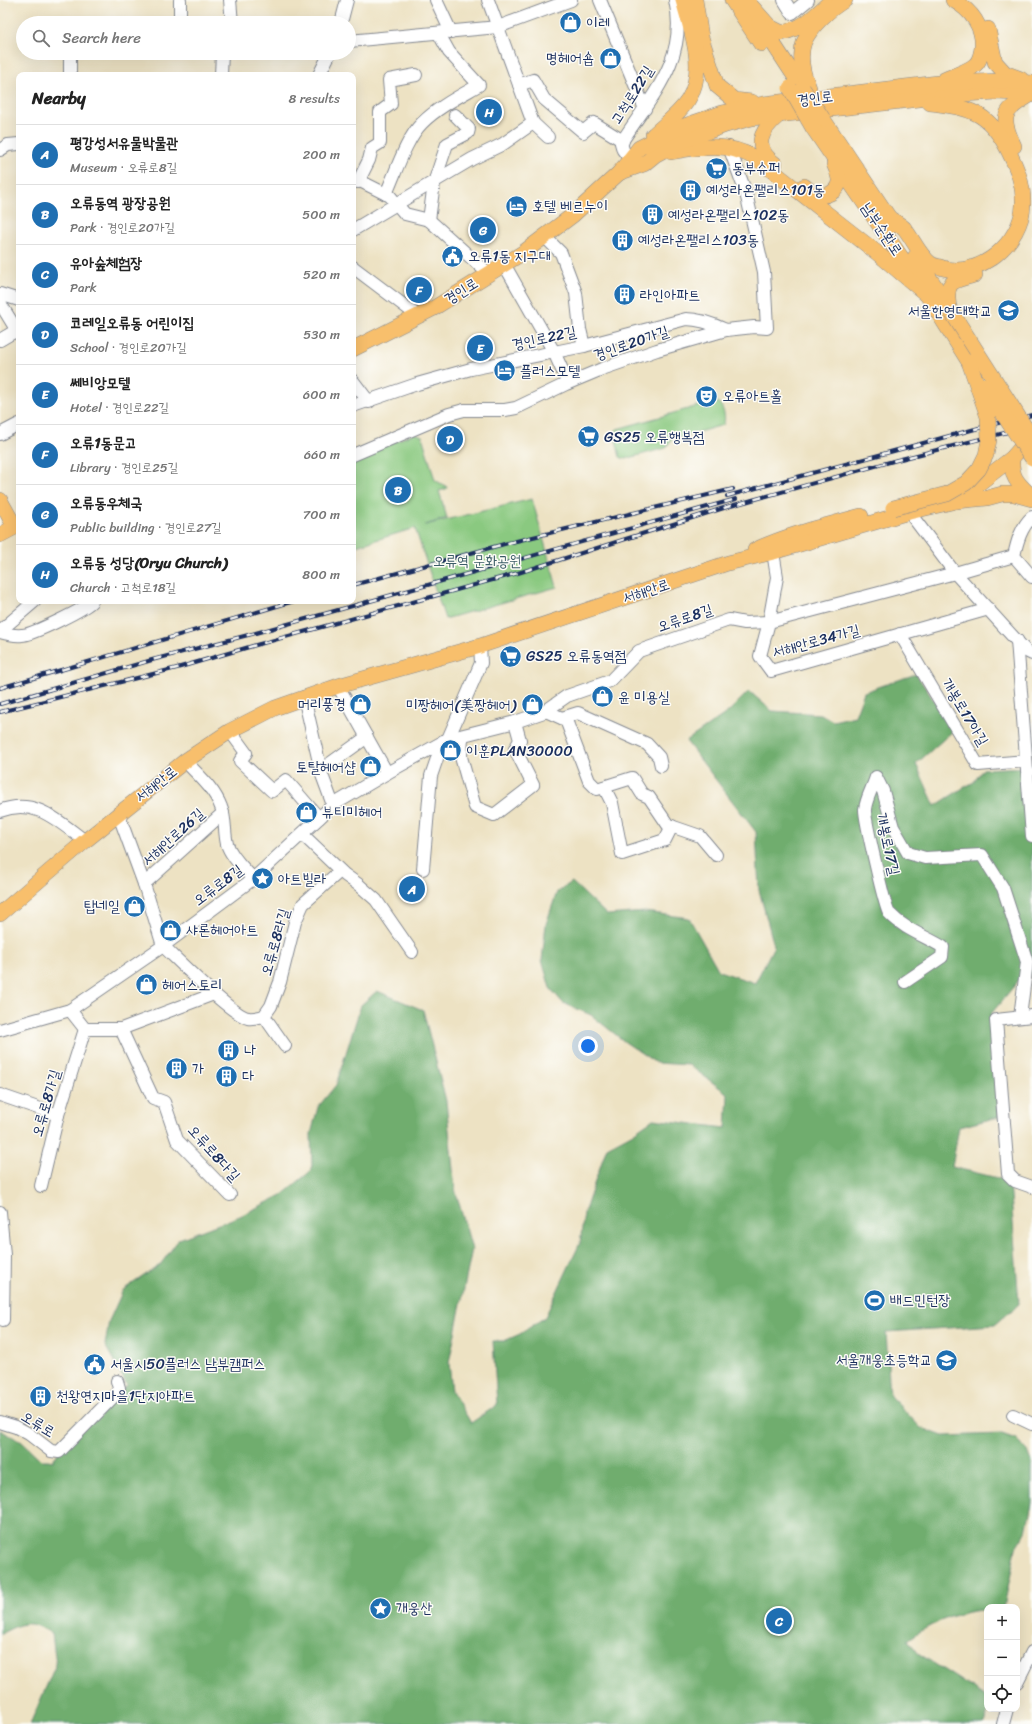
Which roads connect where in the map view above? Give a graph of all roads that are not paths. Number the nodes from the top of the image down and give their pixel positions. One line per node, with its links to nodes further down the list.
1 (180, 0): 18 (street)
2 (230, 0): 19 (street)
3 (347, 0): 20 (street)
4 (436, 0): 22 (street)
5 (488, 0): 21 (street)
6 (571, 0): 21 (street)
7 (600, 0): 38 (street)
8 (675, 0): 38 (street, 고척로22길)
9 (684, 0): 48 (main road)
10 (694, 0): 37 (main road)
11 (737, 0): 14 (main road); 35 (main road, 남부순환로)
12 (784, 0): 13 (street)
13 (808, 0)
14 (832, 0)
15 (845, 0): 35 (main road)
16 (953, 0): 32 (main road)
17 (965, 0): 34 (main road)
18 (180, 16)
19 (231, 16)
20 (343, 16)
21 (498, 27): 22 (street); 33 (street)
22 (451, 32): 23 (street)
23 (439, 34): 24 (street); 54 (street)
24 (356, 40)
25 (70, 60): 28 (street)
26 (222, 60): 29 (street)
27 (326, 60): 30 (street)
28 (70, 72)
29 (221, 72)
30 (320, 72)
31 (416, 75): 52 (street)
32 (938, 83): 34 (main road, 경인로); 37 (main road, 경인로)
33 (519, 85): 41 (street); 44 (street)
34 (1032, 87): 36 (main road, 경인로); 67 (main road)
35 (801, 88): 42 (main road, 남부순환로, bridge)
36 (910, 100): 40 (main road, 경인로); 56 (main road)
37 (763, 104): 48 (main road, 경인로)
38 (644, 109): 44 (street, 고척로22길)
39 (455, 115): 53 (street)
40 (779, 115): 49 (main road, 경인로); 50 (main road)
41 (533, 123): 43 (street); 53 (street)
42 (818, 123): 50 (main road, 남부순환로); 56 (main road, 남부순환로)
43 (548, 136)
44 (623, 141): 48 (street, 고척로22길)
45 (16, 144): 47 (street)
46 (729, 147): 49 (main road); 64 (main road); 70 (street, 경인로20가길)
47 (0, 150)
48 (634, 153): 51 (main road, 경인로)
49 (655, 155): 51 (main road, 경인로)
50 (832, 155): 64 (main road, 남부순환로)
51 (619, 173): 59 (main road, 경인로)
52 (356, 182): 54 (street)
53 (434, 183): 55 (street); 57 (street)
54 (386, 194): 55 (street)
55 (397, 205): 57 (street); 58 (street)
56 (889, 218): 67 (main road, 남부순환로)
57 (429, 220): 62 (street)
58 (356, 228)
59 (546, 237): 60 (main road, 경인로); 73 (street)
60 (504, 264): 62 (main road, 경인로); 75 (street)
61 (356, 269): 68 (street)
62 (489, 274): 68 (main road, 경인로)
63 (0, 294): 65 (street)
64 (927, 295): 67 (main road, 남부순환로)
65 (16, 299)
66 (0, 303): 69 (street)
67 (943, 309): 76 (main road, 남부순환로); 83 (main road, 남부순환로, bridge)
68 (418, 316): 74 (main road, 경인로)
69 (16, 329)
70 (726, 330): 73 (street, 경인로22길); 77 (street, 경인로20가길)
71 (16, 333): 72 (street)
72 (0, 340)
73 (584, 346): 75 (street, 경인로22길)
74 (356, 347)
75 (554, 352): 77 (street); 79 (street, 경인로22길)
76 (969, 362): 87 (main road, 남부순환로, bridge); 100 (main road, bridge)
77 (568, 383): 85 (street, 경인로20가길)
78 (356, 385): 79 (street)
79 (369, 402): 80 (street, 경인로22길)
80 (356, 405)
81 (16, 426): 82 (street)
82 (0, 434)
83 (1032, 438)
84 (1032, 444): 86 (main road)
85 (356, 454)
86 (1012, 458): 88 (main road); 90 (main road)
87 (1032, 458)
88 (993, 472): 89 (main road); 92 (main road)
89 (1002, 494): 90 (main road, 서해안로); 92 (main road, 서해안로)
90 (1032, 498)
91 (0, 500): 95 (main road)
92 (956, 501): 93 (main road, 서해안로)
93 (909, 512): 98 (main road, 서해안로); 101 (street)
94 (1032, 517): 99 (street)
95 (16, 524)
96 (16, 527): 97 (main road)
97 (0, 535)
98 (773, 552): 100 (main road, 서해안로); 106 (street, 서해안로34가길)
99 (1014, 556): 101 (street, 오류로8길); 102 (street)
100 (728, 563): 110 (main road, 서해안로)
101 (955, 573): 105 (street); 106 (street, 오류로8길)
102 (1032, 577)
103 (32, 604): 107 (street)
104 (89, 604): 107 (street)
105 (988, 609): 108 (street, 서해안로34가길); 109 (street)
106 (769, 622): 108 (street, 서해안로34가길); 114 (street, 오류로8길)
107 (0, 632)
108 (900, 634): 122 (street, 개봉로17아길)
109 (1017, 640): 111 (street); 122 (street)
110 (480, 646): 112 (main road, 서해안로); 120 (street)
111 (1032, 654)
112 (338, 686): 113 (main road, 서해안로); 119 (street)
113 (304, 697): 117 (main road, 서해안로); 124 (street)
114 (546, 711): 115 (street); 116 (street, 오류로8길)
115 (562, 718): 123 (street); 126 (street)
116 (515, 722): 118 (street, 오류로8길); 118 (street)
117 (230, 731): 121 (main road, 서해안로); 131 (street)
118 (462, 736): 120 (street, 오류로8길)
119 (367, 737): 124 (street); 125 (street)
120 (446, 740): 125 (street, 오류로8길); 137 (street)
121 (185, 761): 129 (main road, 서해안로); 130 (street)
122 (1026, 761): 134 (street)
123 (661, 766)
124 (321, 770): 127 (street)
125 (387, 773): 127 (street, 오류로8길)
126 (604, 787): 132 (street); 132 (street)
127 (333, 805): 131 (street, 오류로8길)
128 (0, 811): 135 (street)
129 (118, 813): 135 (main road, 서해안로); 140 (street, 서해안로26길)
130 (223, 813): 139 (street); 140 (street, 서해안로26길)
131 (319, 818): 133 (street, 오류로8길)
132 (672, 826): 136 (street)
133 (302, 834): 138 (street); 139 (street, 오류로8길)
134 (1032, 836)
135 (85, 841): 141 (main road, 서해안로)
136 (716, 855)
137 (422, 869)
138 (340, 871): 143 (street); 147 (street, 오류로8라길)
139 (253, 879): 142 (street, 오류로8길)
140 (144, 884): 142 (street, 서해안로26길)
141 (0, 914)
142 (163, 946): 145 (street); 146 (street, 오류로8길)
143 (412, 952)
144 (905, 982): 148 (street, 개봉로17길)
145 (214, 994): 147 (street); 150 (street)
146 (70, 1010): 149 (street); 151 (street, 오류로8길)
147 (264, 1016): 152 (street)
148 (1026, 1017): 156 (street, 개봉로17길)
149 (84, 1029): 150 (street); 154 (street, 오류로8가길)
150 (121, 1029): 157 (street, 오류로8다길)
151 (0, 1030)
152 (285, 1046)
153 (0, 1095): 154 (street)
154 (58, 1115): 155 (street, 오류로8가길)
155 (41, 1186)
156 (1032, 1188)
157 (230, 1195)
158 (0, 1212): 159 (street)
159 (3, 1320)
160 (118, 1381): 162 (street, 오류로)
161 (1013, 1415): 163 (street)
162 (0, 1422)
163 (1032, 1424)
164 (1032, 1652): 165 (street)
165 (1020, 1676)
166 (1032, 1676): 167 (street)
167 (1020, 1679)
168 (1007, 1712): 169 (street)
169 (1003, 1724)

